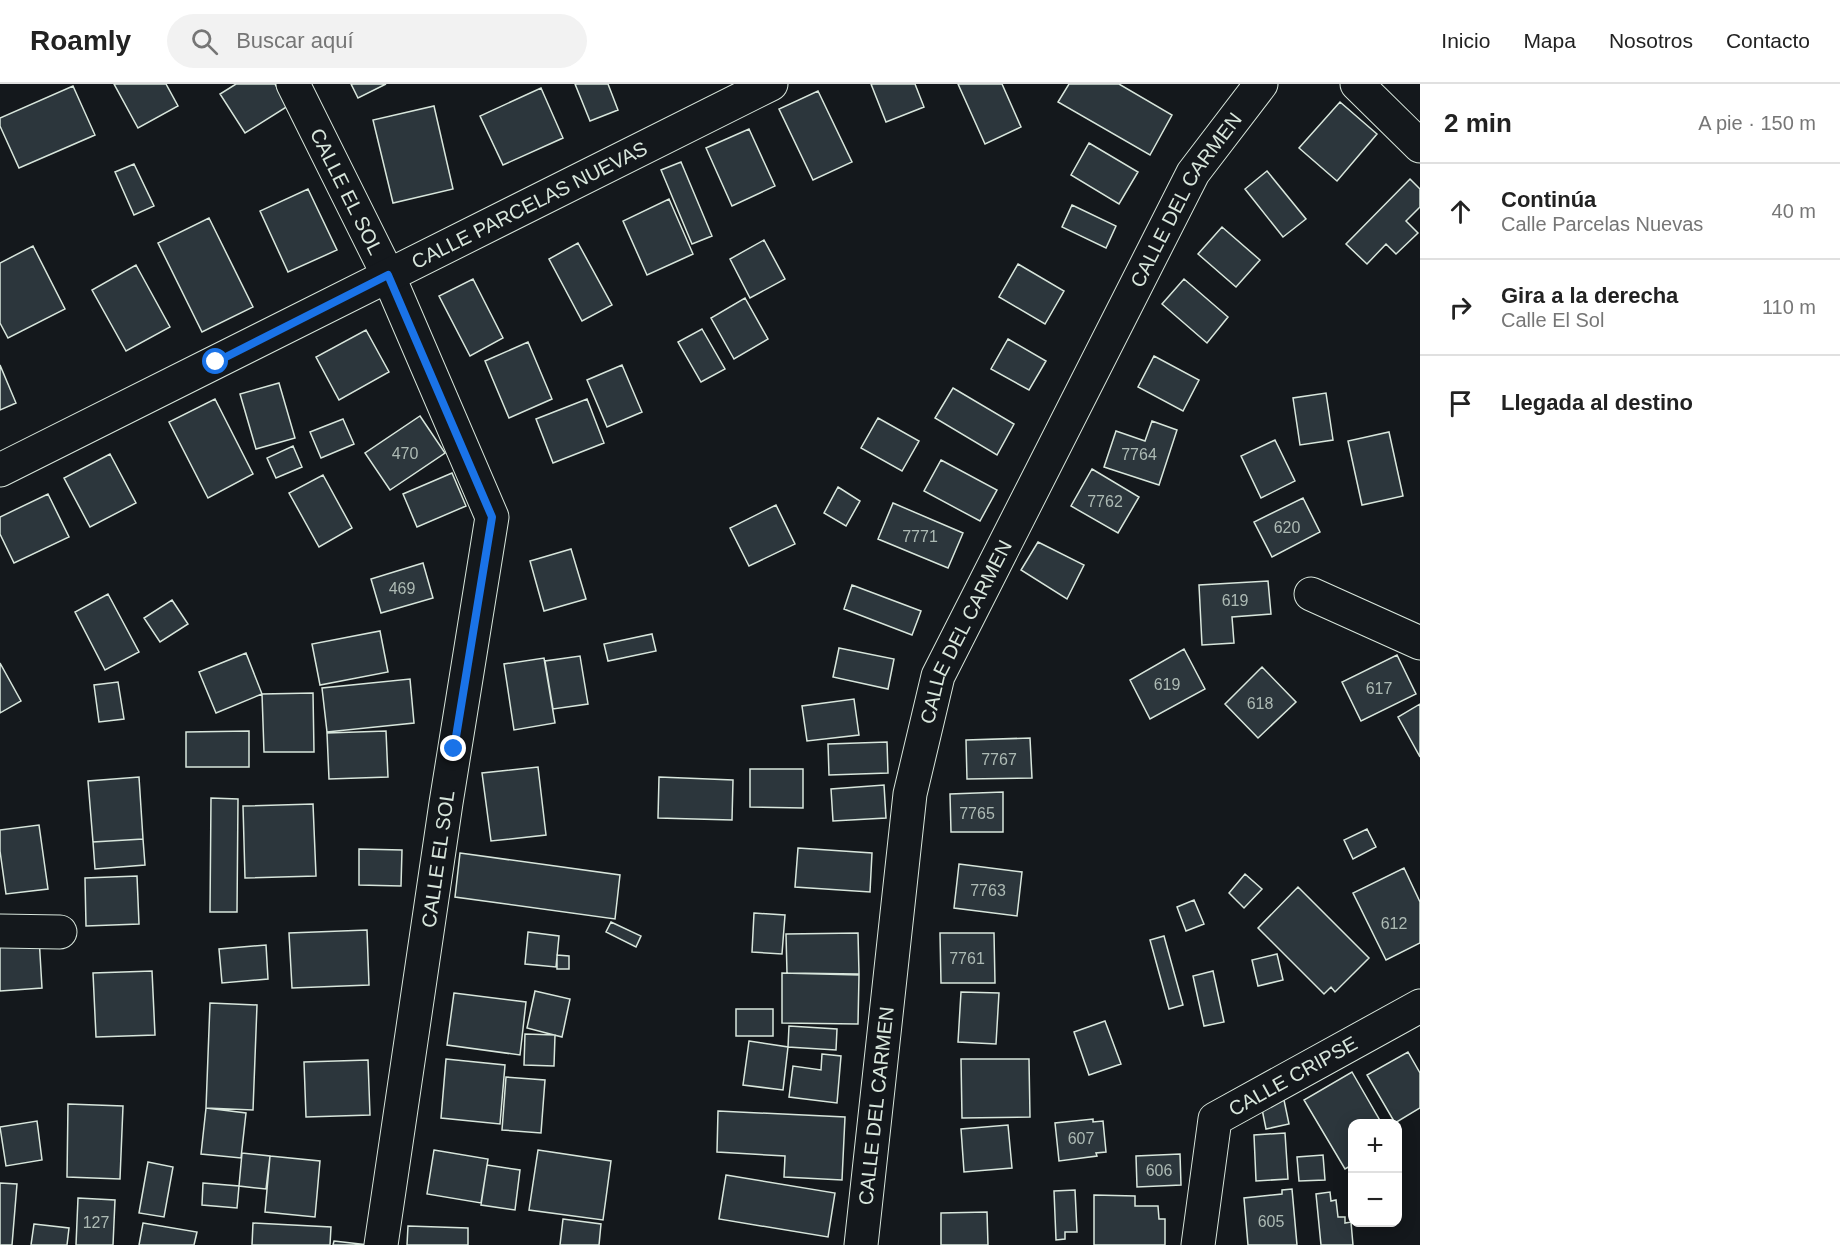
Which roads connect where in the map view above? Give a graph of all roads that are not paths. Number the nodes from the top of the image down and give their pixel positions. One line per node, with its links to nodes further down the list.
1 (293, 84): 6 (street, CALLE EL SOL)
2 (771, 84): 6 (street, CALLE PARCELAS NUEVAS)
3 (1261, 84): 14 (street, CALLE DEL CARMEN)
4 (1357, 84): 5 (street)
5 (1420, 146)
6 (388, 275): 7 (street, CALLE PARCELAS NUEVAS); 13 (street, CALLE EL SOL)
7 (0, 470)
8 (1311, 594): 9 (street)
9 (1420, 643)
10 (0, 931): 11 (street)
11 (60, 932)
12 (1420, 1006): 15 (street, CALLE CRIPSE)
13 (381, 1245)
14 (861, 1245)
15 (1198, 1245)

